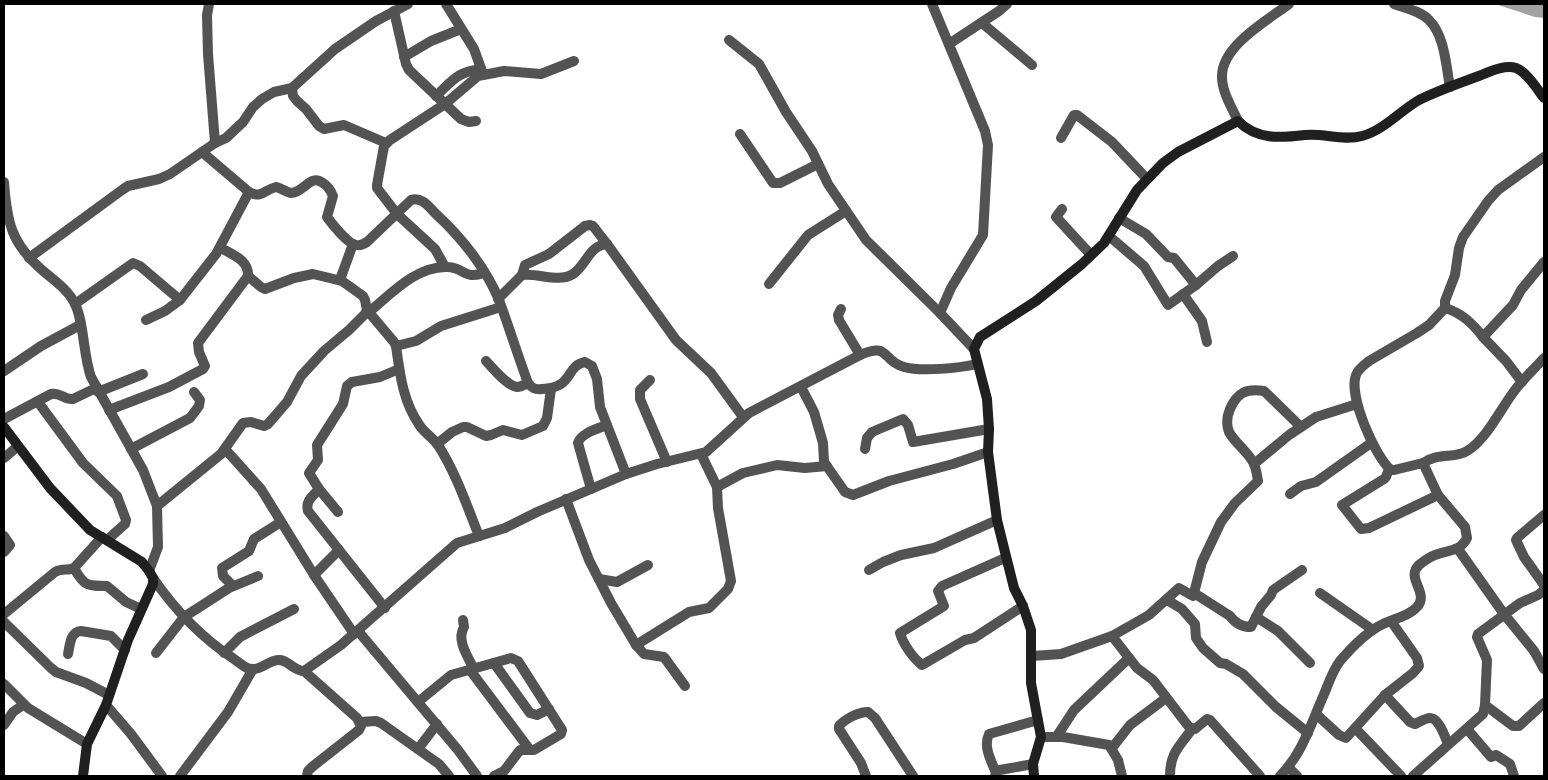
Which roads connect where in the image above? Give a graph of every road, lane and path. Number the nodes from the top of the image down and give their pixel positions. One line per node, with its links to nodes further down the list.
1 (209, 4): 26 (street)
2 (408, 4): 8 (street)
3 (446, 4): 10 (street)
4 (932, 4): 12 (street)
5 (1007, 4): 9 (street)
6 (1289, 4): 23 (street)
7 (1394, 4): 17 (street)
8 (394, 10): 13 (street); 18 (street)
9 (982, 23): 12 (street); 15 (street)
10 (461, 29): 13 (street); 16 (street)
11 (729, 40): 30 (street)
12 (949, 44): 61 (street)
13 (404, 57): 19 (street)
14 (574, 61): 16 (street)
15 (1032, 65)
16 (482, 72): 19 (street); 21 (street)
17 (1450, 87): 20 (street); 23 (street)
18 (292, 88): 26 (street); 27 (street)
19 (436, 96): 21 (street)
20 (1544, 98)
21 (445, 104): 22 (street); 27 (street)
22 (476, 120)
23 (1238, 121): 31 (street)
24 (740, 134): 30 (street)
25 (1061, 138): 31 (street)
26 (215, 143): 28 (street)
27 (386, 143): 36 (street)
28 (202, 152): 33 (street); 45 (street)
29 (1544, 157): 58 (street)
30 (818, 164): 35 (street)
31 (1147, 179): 37 (street)
32 (4, 182): 38 (street)
33 (249, 192): 40 (street); 42 (street)
34 (1062, 209): 43 (street)
35 (846, 211): 52 (street); 61 (street)
36 (397, 214): 40 (street); 47 (street); 48 (street)
37 (1119, 218): 39 (street); 53 (street)
38 (7, 227): 45 (street)
39 (1109, 236): 43 (street); 54 (street)
40 (353, 244): 51 (street)
41 (606, 244): 49 (street); 49 (street); 85 (street)
42 (221, 248): 50 (street); 55 (street)
43 (1091, 255): 67 (street)
44 (1233, 256): 53 (street)
45 (29, 258): 57 (street)
46 (1544, 262): 64 (street)
47 (445, 267): 48 (street); 60 (street)
48 (484, 273): 56 (street)
49 (522, 275): 56 (street)
50 (248, 276): 51 (street); 84 (street)
51 (342, 280): 60 (street)
52 (769, 284)
53 (1196, 285): 54 (street)
54 (1183, 294): 65 (street)
55 (180, 300): 57 (street); 62 (street)
56 (500, 303): 66 (street); 77 (street)
57 (75, 304): 63 (street)
58 (1445, 308): 64 (street); 83 (street)
59 (841, 309): 68 (street)
60 (368, 311): 66 (street); 94 (street)
61 (940, 312): 67 (street)
62 (146, 320)
63 (80, 325): 73 (street); 80 (street)
64 (1483, 337): 76 (street)
65 (1207, 342)
66 (396, 346): 72 (street)
67 (974, 349): 71 (street)
68 (860, 355): 71 (street); 78 (street)
69 (1544, 358): 76 (street)
70 (486, 361): 77 (street)
71 (978, 364): 90 (street)
72 (399, 369): 92 (street); 107 (street)
73 (4, 371)
74 (143, 374): 80 (street)
75 (650, 380): 100 (street)
76 (1522, 382): 101 (street)
77 (528, 383): 79 (street)
78 (801, 386): 85 (street); 103 (street)
79 (551, 389): 87 (street); 92 (street)
80 (97, 390): 82 (street); 84 (street)
81 (194, 392): 96 (street)
82 (38, 402): 86 (street); 119 (street)
83 (1357, 404): 89 (street); 91 (street)
84 (109, 410): 96 (street)
85 (743, 417): 98 (street)
86 (4, 419)
87 (607, 424): 105 (street); 108 (street)
88 (4, 427): 93 (street)
89 (1301, 427): 102 (street); 102 (street)
90 (989, 429): 95 (street); 97 (street)
91 (1371, 443): 104 (street); 109 (street)
92 (437, 444): 118 (street)
93 (17, 447): 99 (street); 119 (street)
94 (225, 449): 112 (street); 116 (street)
95 (865, 449)
96 (131, 450): 112 (street)
97 (988, 452): 103 (street); 115 (street)
98 (701, 454): 100 (street); 106 (street)
99 (4, 458)
100 (666, 462): 105 (street)
101 (1423, 463): 104 (street); 110 (street)
102 (1254, 464): 135 (street)
103 (826, 466): 106 (street)
104 (1389, 469): 110 (street)
105 (626, 474): 108 (street)
106 (717, 487): 152 (street)
107 (319, 489): 113 (street); 121 (street)
108 (591, 489): 111 (street)
109 (1290, 494)
110 (1438, 496): 120 (street)
111 (566, 499): 118 (street); 131 (street)
112 (157, 506): 128 (street)
113 (338, 512)
114 (1544, 515): 132 (street)
115 (997, 520): 123 (street); 126 (street)
116 (281, 522): 129 (street); 133 (street)
117 (4, 536): 122 (street)
118 (479, 536): 139 (street)
119 (105, 539): 125 (street); 128 (street)
120 (1458, 549): 143 (street); 147 (street)
121 (339, 550): 129 (street); 139 (street)
122 (4, 552)
123 (1005, 558): 138 (street); 138 (street)
124 (648, 565): 131 (street)
125 (74, 568): 140 (street); 142 (street)
126 (869, 570)
127 (1302, 570): 145 (street)
128 (151, 574): 140 (street); 144 (street)
129 (314, 575): 150 (street)
130 (258, 576): 133 (street)
131 (598, 579): 152 (street)
132 (1544, 585)
133 (233, 586): 144 (street)
134 (1544, 590): 143 (street)
135 (1194, 593): 137 (street); 145 (street)
136 (1320, 593): 149 (street)
137 (1167, 600): 151 (street); 183 (street)
138 (1022, 606): 157 (street)
139 (385, 608): 150 (street)
140 (142, 609): 153 (street)
141 (294, 609): 155 (street)
142 (4, 614)
143 (1504, 614): 162 (street); 173 (street)
144 (184, 617): 154 (street); 155 (street)
145 (1256, 617): 160 (street)
146 (463, 620): 163 (street)
147 (1391, 621): 149 (street); 167 (street)
148 (4, 622): 169 (street)
149 (1373, 630): 175 (street)
150 (356, 632): 164 (street); 170 (street)
151 (1112, 636): 157 (street); 158 (street)
152 (636, 645): 166 (street)
153 (124, 650): 156 (street); 169 (street)
154 (156, 653)
155 (224, 653): 161 (street)
156 (68, 654)
157 (1032, 656): 176 (street)
158 (1129, 658): 168 (street); 184 (street)
159 (494, 663): 163 (street); 174 (street); 174 (street)
160 (1310, 663)
161 (254, 669): 164 (street); 196 (street)
162 (1544, 669)
163 (472, 670): 170 (street); 190 (street)
164 (304, 671): 177 (street)
165 (4, 684): 172 (street)
166 (686, 686)
167 (1385, 695): 180 (street); 187 (street)
168 (1166, 698): 181 (street); 188 (street)
169 (108, 700): 186 (street); 195 (street)
170 (418, 702): 179 (street)
171 (1544, 703): 173 (street)
172 (23, 705): 178 (street); 186 (street)
173 (1485, 705): 182 (street)
174 (549, 709): 190 (street)
175 (1316, 714): 180 (street); 183 (street)
176 (1038, 720): 185 (street); 193 (street)
177 (360, 722): 189 (street); 197 (street)
178 (4, 724)
179 (437, 724): 189 (street); 199 (street)
180 (1355, 728): 209 (street)
181 (1192, 729): 205 (street); 206 (street)
182 (1467, 729): 187 (street); 211 (street)
183 (1308, 733): 192 (street)
184 (1057, 736): 185 (street); 188 (street)
185 (1041, 737): 191 (street)
186 (87, 744): 194 (street)
187 (1448, 744): 210 (street)
188 (1112, 748): 204 (street)
189 (418, 749): 198 (street)
190 (530, 750): 200 (street)
191 (1033, 764): 193 (street); 203 (street)
192 (1288, 767): 207 (street); 208 (street)
193 (996, 775)
194 (83, 776)
195 (162, 776)
196 (180, 776)
197 (307, 776)
198 (449, 776)
199 (477, 776)
200 (494, 776)
201 (866, 776): 202 (street)
202 (913, 776)
203 (1034, 776)
204 (1122, 776)
205 (1170, 776)
206 (1260, 776)
207 (1280, 776)
208 (1297, 776)
209 (1401, 776)
210 (1413, 776)
211 (1514, 776)

